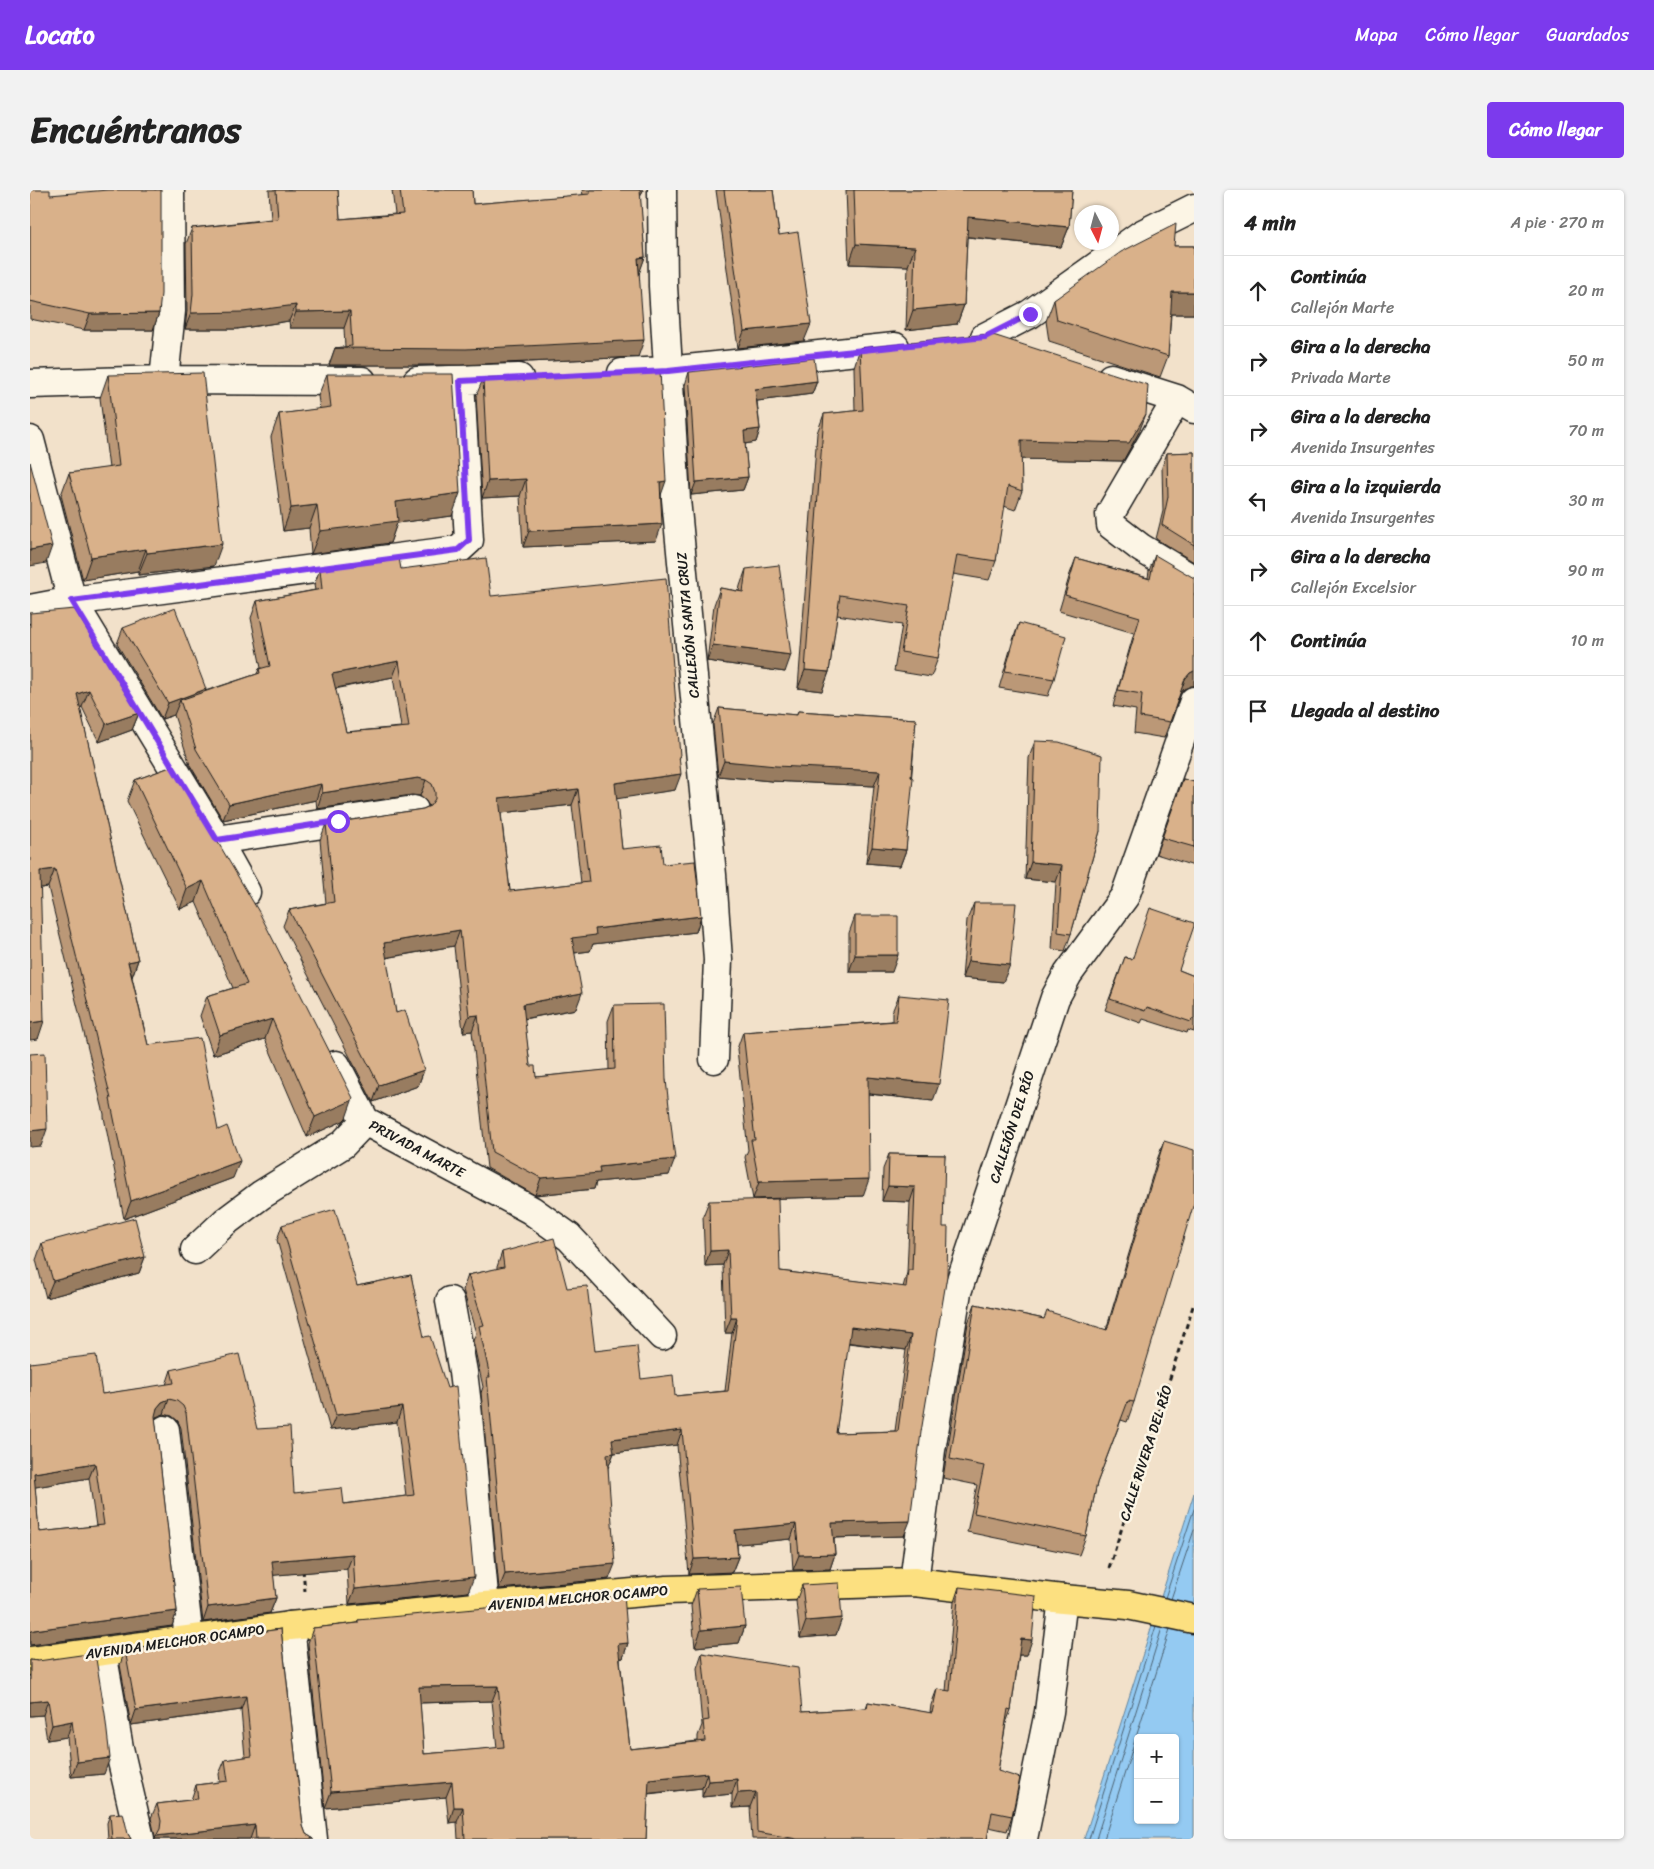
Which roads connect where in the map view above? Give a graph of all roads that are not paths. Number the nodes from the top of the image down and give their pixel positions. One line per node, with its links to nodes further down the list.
1 (170, 190): 10 (street)
2 (662, 190): 7 (street, CALLEJÓN SANTA CRUZ)
3 (1194, 208): 5 (street)
4 (916, 344): 7 (street)
5 (1022, 349)
6 (1086, 370): 13 (street)
7 (668, 371): 8 (street); 23 (street, CALLEJÓN SANTA CRUZ)
8 (599, 374)
9 (539, 377): 11 (street)
10 (164, 380): 11 (street); 12 (street)
11 (460, 381): 16 (street)
12 (30, 384)
13 (1186, 404): 15 (street)
14 (30, 440): 16 (street)
15 (1194, 580)
16 (72, 601): 17 (street); 20 (street)
17 (30, 609)
18 (1194, 701): 29 (street, CALLEJÓN DEL RÍO)
19 (414, 810): 20 (street)
20 (217, 840): 21 (street)
21 (260, 917)
22 (326, 1044): 24 (street, PRIVADA MARTE)
23 (714, 1059)
24 (365, 1121): 25 (street); 27 (street, PRIVADA MARTE)
25 (195, 1250)
26 (450, 1300): 31 (street)
27 (662, 1336)
28 (165, 1430): 34 (street)
29 (914, 1582): 30 (main road, AVENIDA MELCHOR OCAMPO); 31 (main road, AVENIDA MELCHOR OCAMPO)
30 (1063, 1599): 32 (main road, AVENIDA MELCHOR OCAMPO); 39 (street)
31 (485, 1606): 33 (main road, AVENIDA MELCHOR OCAMPO)
32 (1194, 1619)
33 (300, 1625): 34 (main road, AVENIDA MELCHOR OCAMPO); 38 (street)
34 (189, 1639): 35 (main road, AVENIDA MELCHOR OCAMPO)
35 (102, 1652): 36 (main road, AVENIDA MELCHOR OCAMPO); 37 (street)
36 (30, 1660)
37 (140, 1839)
38 (313, 1839)
39 (1023, 1839)

